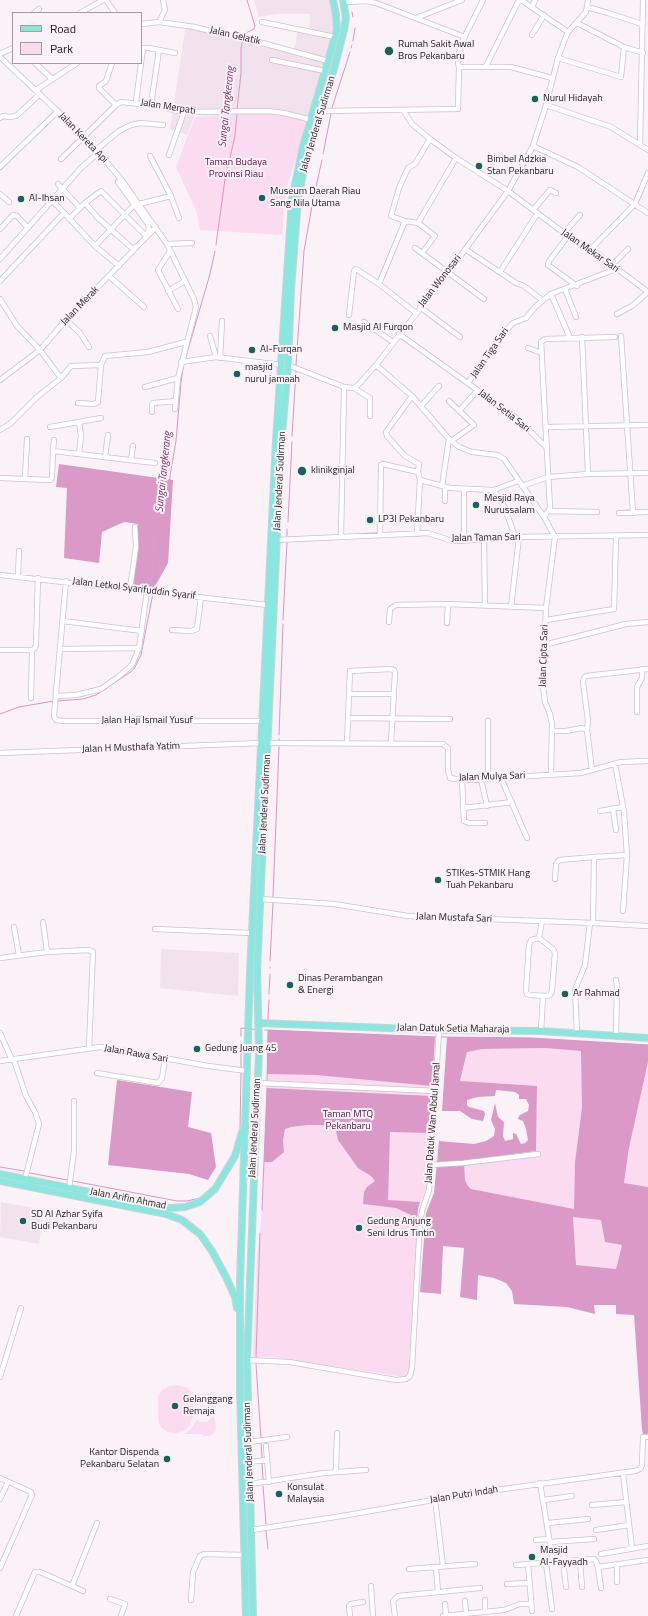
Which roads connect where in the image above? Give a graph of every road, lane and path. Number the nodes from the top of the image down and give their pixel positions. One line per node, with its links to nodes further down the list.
1 (103, 0): 18 (street)
2 (106, 0): 19 (street)
3 (163, 0): 22 (street)
4 (333, 0): 16 (main road, Jalan Jenderal Sudirman)
5 (336, 0): 16 (main road)
6 (462, 0): 21 (street)
7 (483, 0): 29 (street)
8 (520, 0): 13 (street); 46 (street)
9 (535, 0): 13 (street)
10 (588, 0): 14 (street)
11 (643, 0): 26 (street)
12 (343, 1): 21 (street); 59 (main road, Jalan Jenderal Sudirman)
13 (532, 7): 20 (street)
14 (587, 7): 24 (street); 26 (street)
15 (39, 9): 17 (street)
16 (336, 10): 30 (main road, Jalan Jenderal Sudirman)
17 (35, 12)
18 (82, 12)
19 (114, 12)
20 (544, 15): 27 (street); 28 (street)
21 (416, 18): 29 (street)
22 (160, 22): 25 (street, Jalan Gelatik); 41 (street, Jalan Gelatik)
23 (262, 22): 30 (street)
24 (576, 23): 27 (street); 31 (street)
25 (142, 24)
26 (642, 24): 35 (street)
27 (568, 32): 39 (street, Jalan Wonosari)
28 (532, 35)
29 (464, 36): 47 (street)
30 (335, 38): 41 (main road, Jalan Jenderal Sudirman)
31 (624, 47): 35 (street); 39 (street)
32 (12, 48): 37 (street)
33 (142, 49): 34 (street)
34 (159, 50): 36 (street); 55 (street)
35 (644, 50): 66 (street)
36 (175, 53)
37 (0, 54)
38 (0, 57): 51 (street, Jalan Kereta Api)
39 (558, 58): 49 (street, Jalan Wonosari)
40 (272, 60): 48 (street)
41 (328, 61): 48 (main road, Jalan Jenderal Sudirman)
42 (36, 64): 50 (street)
43 (75, 64): 50 (street)
44 (112, 64): 54 (street)
45 (141, 64): 53 (street)
46 (486, 66): 47 (street); 49 (street)
47 (460, 67): 57 (street)
48 (325, 71): 62 (main road, Jalan Jenderal Sudirman)
49 (552, 78): 56 (street, Jalan Wonosari)
50 (52, 79): 51 (street)
51 (36, 90): 52 (street, Jalan Kereta Api)
52 (40, 94): 58 (street, Jalan Kereta Api); 61 (street)
53 (136, 102): 54 (street, Jalan Merpati); 55 (street, Jalan Merpati)
54 (116, 105): 64 (street)
55 (151, 105): 60 (street, Jalan Merpati)
56 (546, 105): 66 (street); 67 (street, Jalan Wonosari)
57 (403, 110): 59 (street); 65 (street, Jalan Mekar Sari)
58 (58, 111): 64 (street, Jalan Kereta Api); 74 (street)
59 (320, 111): 156 (main road, Jalan Jenderal Sudirman)
60 (184, 112): 62 (street, Jalan Merpati); 70 (street)
61 (0, 118)
62 (312, 120): 156 (main road, Jalan Jenderal Sudirman)
63 (163, 125): 69 (street)
64 (84, 136): 69 (street, Jalan Kereta Api); 73 (street)
65 (430, 139): 72 (street, Jalan Mekar Sari); 96 (street)
66 (640, 145): 68 (street)
67 (533, 146): 79 (street, Jalan Wonosari); 87 (street)
68 (648, 150)
69 (97, 151): 78 (street); 86 (street, Jalan Kereta Api)
70 (169, 155)
71 (150, 156): 82 (street)
72 (456, 158): 79 (street, Jalan Mekar Sari); 97 (street)
73 (61, 159)
74 (0, 167)
75 (648, 173): 87 (street)
76 (118, 182): 86 (street)
77 (58, 184): 78 (street)
78 (62, 189): 83 (street); 88 (street)
79 (508, 191): 89 (street, Jalan Mekar Sari); 108 (street, Jalan Wonosari)
80 (556, 193): 89 (street)
81 (0, 194): 84 (street)
82 (171, 196): 86 (street); 94 (street)
83 (52, 200): 90 (street); 99 (street)
84 (9, 202)
85 (85, 203): 88 (street); 92 (street); 101 (street)
86 (137, 204): 92 (street); 98 (street, Jalan Kereta Api); 102 (street)
87 (634, 204): 91 (street); 109 (street)
88 (80, 208): 95 (street)
89 (535, 212): 103 (street, Jalan Mekar Sari); 117 (street)
90 (64, 213): 95 (street); 120 (street)
91 (648, 213)
92 (125, 215): 101 (street); 102 (street)
93 (580, 215): 103 (street)
94 (179, 218)
95 (70, 219): 106 (street)
96 (407, 221): 97 (street); 122 (street)
97 (418, 222): 112 (street)
98 (156, 227): 105 (street, Jalan Kereta Api); 115 (street, Jalan Merak)
99 (28, 228): 100 (street); 113 (street)
100 (0, 229)
101 (111, 230): 102 (street); 106 (street)
102 (145, 235)
103 (566, 235): 109 (street, Jalan Mekar Sari); 123 (street)
104 (192, 243): 105 (street)
105 (167, 244): 111 (street, Jalan Kereta Api)
106 (95, 246): 115 (street)
107 (415, 248): 112 (street)
108 (465, 248): 117 (street); 118 (street, Jalan Wonosari)
109 (591, 249): 114 (street, Jalan Mekar Sari)
110 (628, 249): 114 (street)
111 (170, 251): 121 (street, Jalan Kereta Api); 125 (street)
112 (422, 253): 118 (street)
113 (0, 259)
114 (612, 265): 116 (street, Jalan Mekar Sari)
115 (119, 266): 119 (street, Jalan Merak)
116 (616, 269): 123 (street, Jalan Tiga Sari); 126 (street, Jalan Mekar Sari)
117 (500, 272): 130 (street)
118 (448, 273): 129 (street); 132 (street, Jalan Wonosari)
119 (109, 276): 131 (street); 138 (street, Jalan Merak)
120 (0, 281)
121 (185, 281): 125 (street); 148 (street, Jalan Kereta Api)
122 (379, 284): 134 (street); 136 (street)
123 (576, 286): 124 (street, Jalan Tiga Sari)
124 (565, 289): 127 (street, Jalan Tiga Sari); 137 (street)
125 (168, 291): 133 (street)
126 (648, 292): 135 (street)
127 (552, 294): 130 (street, Jalan Tiga Sari); 147 (street)
128 (0, 299): 152 (street)
129 (484, 299)
130 (542, 300): 162 (street, Jalan Tiga Sari)
131 (144, 307)
132 (420, 307): 134 (street, Jalan Wonosari); 144 (street)
133 (178, 309)
134 (416, 313): 141 (street, Jalan Wonosari)
135 (617, 314)
136 (349, 315)
137 (576, 317)
138 (66, 320): 150 (street); 152 (street, Jalan Merak)
139 (222, 321): 154 (street)
140 (364, 322): 149 (street)
141 (399, 334): 149 (street, Jalan Wonosari); 162 (street, Jalan Setia Sari)
142 (210, 336): 154 (street)
143 (621, 336): 180 (street)
144 (460, 337)
145 (582, 337): 146 (street); 147 (street); 179 (street)
146 (615, 337)
147 (570, 338): 153 (street)
148 (186, 342): 155 (street, Jalan Kereta Api); 158 (street)
149 (393, 342): 157 (street, Jalan Wonosari)
150 (89, 347)
151 (528, 348): 153 (street)
152 (40, 350): 159 (street); 161 (street, Jalan Merak)
153 (542, 353): 183 (street)
154 (218, 358): 155 (street); 156 (street)
155 (181, 362): 160 (street, Jalan Kereta Api)
156 (285, 365): 165 (street); 225 (main road, Jalan Jenderal Sudirman); 236 (main road, Jalan Jenderal Sudirman)
157 (376, 365): 166 (street, Jalan Wonosari); 168 (street)
158 (101, 366): 159 (street); 171 (street)
159 (61, 378): 184 (street)
160 (178, 378): 164 (street); 169 (street, Jalan Kereta Api)
161 (0, 380)
162 (468, 383): 167 (street, Jalan Setia Sari)
163 (439, 386): 172 (street)
164 (145, 387)
165 (344, 387): 166 (street); 220 (street)
166 (354, 388): 176 (street)
167 (477, 390): 174 (street); 190 (street, Jalan Setia Sari)
168 (412, 396): 172 (street); 196 (street)
169 (176, 401): 173 (street, Jalan Kereta Api); 175 (street)
170 (449, 401): 174 (street)
171 (78, 403)
172 (421, 406): 188 (street)
173 (175, 409)
174 (460, 411): 188 (street)
175 (152, 412)
176 (370, 416)
177 (101, 418): 178 (street)
178 (79, 422): 182 (street); 192 (street)
179 (586, 425): 180 (street); 183 (street); 199 (street)
180 (626, 425): 181 (street); 197 (street)
181 (648, 425)
182 (50, 427)
183 (546, 427): 190 (street)
184 (0, 430)
185 (108, 435): 193 (street)
186 (26, 439): 202 (street)
187 (54, 440): 191 (street)
188 (450, 440): 204 (street); 205 (street)
189 (133, 446): 194 (street)
190 (547, 448): 200 (street)
191 (53, 451): 192 (street); 202 (street)
192 (78, 454): 193 (street)
193 (105, 457): 194 (street)
194 (131, 460): 195 (street)
195 (155, 463)
196 (418, 472): 203 (street); 218 (street)
197 (629, 473): 198 (street); 199 (street); 214 (street)
198 (648, 473)
199 (588, 474): 200 (street)
200 (548, 477): 206 (street); 210 (street)
201 (0, 478): 202 (street)
202 (25, 479)
203 (420, 480): 205 (street); 217 (street)
204 (518, 481): 206 (street); 208 (street)
205 (443, 486): 207 (street); 209 (street)
206 (522, 486): 215 (street)
207 (464, 489): 208 (street); 226 (street)
208 (494, 490): 222 (street)
209 (445, 501)
210 (549, 511): 211 (street); 215 (street)
211 (597, 512)
212 (648, 512): 214 (street)
213 (619, 513): 214 (street)
214 (633, 513)
215 (544, 517): 223 (street)
216 (135, 527): 232 (street)
217 (417, 534): 218 (street, Jalan Taman Sari); 226 (street, Jalan Taman Sari)
218 (380, 535): 220 (street, Jalan Taman Sari)
219 (648, 535): 221 (street, Jalan Taman Sari)
220 (341, 536): 225 (street, Jalan Taman Sari)
221 (616, 536): 223 (street, Jalan Taman Sari); 240 (street)
222 (517, 537): 223 (street, Jalan Taman Sari); 224 (street, Jalan Taman Sari); 238 (street)
223 (556, 537): 239 (street, Jalan Cipta Sari)
224 (484, 539): 226 (street, Jalan Taman Sari); 237 (street)
225 (276, 540): 266 (main road, Jalan Jenderal Sudirman)
226 (464, 540)
227 (19, 551): 229 (street)
228 (0, 575): 229 (street, Jalan Letkol Syarifuddin Syarif)
229 (18, 576): 230 (street, Jalan Letkol Syarifuddin Syarif)
230 (38, 578): 231 (street, Jalan Letkol Syarifuddin Syarif); 251 (street)
231 (66, 582): 232 (street, Jalan Letkol Syarifuddin Syarif); 241 (street, Jalan Haji Ismail Yusuf)
232 (130, 589): 233 (street, Jalan Letkol Syarifuddin Syarif)
233 (148, 591): 234 (street, Jalan Letkol Syarifuddin Syarif); 246 (street)
234 (201, 597): 236 (street, Jalan Letkol Syarifuddin Syarif); 245 (street)
235 (448, 604): 237 (street); 242 (street); 244 (street)
236 (268, 605): 262 (main road, Jalan Jenderal Sudirman)
237 (485, 605): 238 (street)
238 (510, 607): 239 (street)
239 (546, 608): 240 (street, Jalan Cipta Sari)
240 (546, 620): 247 (street, Jalan Cipta Sari)
241 (63, 621): 246 (street); 249 (street, Jalan Haji Ismail Yusuf)
242 (389, 622)
243 (648, 622): 247 (street)
244 (447, 623)
245 (172, 630)
246 (142, 631): 248 (street)
247 (544, 645): 265 (street, Jalan Cipta Sari)
248 (139, 648): 249 (street); 256 (street)
249 (60, 649): 256 (street, Jalan Haji Ismail Yusuf)
250 (0, 650): 251 (street)
251 (32, 650): 257 (street)
252 (648, 669): 253 (street)
253 (642, 670): 258 (street); 264 (street)
254 (350, 694): 255 (street); 255 (street); 259 (street)
255 (394, 694): 260 (street)
256 (56, 696): 262 (street, Jalan Haji Ismail Yusuf)
257 (31, 698)
258 (637, 712)
259 (349, 718): 260 (street); 267 (street)
260 (393, 718): 261 (street); 268 (street)
261 (450, 719)
262 (262, 721): 266 (main road, Jalan Jenderal Sudirman)
263 (488, 721): 276 (street)
264 (587, 730): 265 (street); 272 (street)
265 (553, 731): 273 (street, Jalan Cipta Sari)
266 (265, 743): 267 (street, Jalan Mulya Sari); 269 (street, Jalan H Musthafa Yatim); 278 (main road, Jalan Jenderal Sudirman); 279 (main road, Jalan Jenderal Sudirman)
267 (347, 743): 268 (street, Jalan Mulya Sari)
268 (391, 743): 277 (street, Jalan Mulya Sari)
269 (0, 753)
270 (648, 761): 271 (street, Jalan Mulya Sari)
271 (615, 764): 272 (street, Jalan Mulya Sari); 282 (street)
272 (592, 770): 273 (street, Jalan Mulya Sari)
273 (551, 774): 274 (street, Jalan Mulya Sari)
274 (501, 778): 276 (street, Jalan Mulya Sari); 280 (street)
275 (481, 779): 276 (street, Jalan Mulya Sari); 277 (street, Jalan Mulya Sari); 281 (street)
276 (488, 779)
277 (462, 780): 283 (street)
278 (258, 799): 279 (main road); 300 (main road, Jalan Jenderal Sudirman)
279 (266, 799): 292 (main road, Jalan Jenderal Sudirman)
280 (512, 802): 281 (street); 288 (street)
281 (487, 806): 283 (street)
282 (623, 807): 284 (street); 289 (street)
283 (463, 808): 286 (street)
284 (613, 809): 285 (street); 287 (street)
285 (600, 811)
286 (485, 823)
287 (616, 830)
288 (527, 838)
289 (627, 855): 290 (street); 293 (street)
290 (594, 857): 291 (street); 296 (street)
291 (555, 879)
292 (260, 899): 294 (street, Jalan Mustafa Sari); 307 (main road, Jalan Jenderal Sudirman)
293 (623, 911)
294 (542, 921): 296 (street, Jalan Mustafa Sari); 301 (street)
295 (43, 922): 302 (street)
296 (591, 923): 297 (street, Jalan Mustafa Sari); 310 (street)
297 (648, 926)
298 (14, 927): 303 (street)
299 (155, 929): 300 (street)
300 (252, 933): 318 (main road, Jalan Jenderal Sudirman)
301 (539, 938): 306 (street); 306 (street)
302 (47, 952): 303 (street); 314 (street)
303 (19, 955): 304 (street)
304 (0, 958)
305 (616, 980): 312 (street)
306 (543, 996): 308 (street)
307 (258, 1023): 311 (main road, Jalan Datuk Setia Maharaja); 320 (main road, Jalan Jenderal Sudirman)
308 (541, 1031): 310 (main road, Jalan Datuk Setia Maharaja); 311 (main road, Jalan Datuk Setia Maharaja)
309 (0, 1033): 316 (street)
310 (577, 1033): 312 (main road, Jalan Datuk Setia Maharaja)
311 (439, 1035): 321 (street, Jalan Datuk Wan Abdul Jamal)
312 (616, 1036): 313 (main road, Jalan Datuk Setia Maharaja)
313 (648, 1038)
314 (89, 1048): 315 (street, Jalan Rawa Sari); 316 (street, Jalan Rawa Sari)
315 (165, 1059): 318 (street, Jalan Rawa Sari); 319 (street)
316 (13, 1060): 317 (street, Jalan Rawa Sari); 327 (street)
317 (0, 1061)
318 (248, 1071): 323 (main road, Jalan Jenderal Sudirman)
319 (97, 1073)
320 (258, 1083): 321 (street); 331 (main road, Jalan Jenderal Sudirman)
321 (436, 1091): 325 (street, Jalan Datuk Wan Abdul Jamal)
322 (74, 1101): 329 (street)
323 (246, 1111): 329 (main road, Jalan Arifin Ahmad); 330 (main road, Jalan Jenderal Sudirman)
324 (538, 1154): 325 (street)
325 (431, 1165): 336 (street, Jalan Datuk Wan Abdul Jamal)
326 (0, 1174): 327 (main road, Jalan Arifin Ahmad)
327 (25, 1179): 329 (main road, Jalan Arifin Ahmad)
328 (0, 1181): 335 (main road, Jalan Arifin Ahmad)
329 (69, 1188)
330 (243, 1215): 331 (main road); 332 (main road, Jalan Jenderal Sudirman)
331 (252, 1216): 333 (main road, Jalan Jenderal Sudirman)
332 (242, 1228): 333 (main road); 335 (main road, Jalan Jenderal Sudirman)
333 (251, 1229): 336 (main road, Jalan Jenderal Sudirman)
334 (20, 1308): 337 (street)
335 (240, 1317): 360 (main road, Jalan Jenderal Sudirman)
336 (247, 1360): 341 (main road, Jalan Jenderal Sudirman)
337 (0, 1377)
338 (337, 1433): 346 (street)
339 (288, 1437): 341 (street)
340 (648, 1437): 347 (street, Jalan Putri Indah)
341 (249, 1442): 344 (main road, Jalan Jenderal Sudirman)
342 (266, 1446): 343 (street)
343 (267, 1460): 344 (street); 350 (street)
344 (249, 1462): 352 (main road, Jalan Jenderal Sudirman)
345 (366, 1470): 346 (street)
346 (336, 1472): 350 (street)
347 (623, 1474): 351 (street, Jalan Putri Indah); 357 (street)
348 (0, 1478): 349 (street)
349 (8, 1482): 354 (street); 375 (street)
350 (269, 1482): 352 (street)
351 (540, 1483): 355 (street, Jalan Putri Indah); 356 (street)
352 (250, 1484): 361 (main road, Jalan Jenderal Sudirman)
353 (572, 1496): 356 (street)
354 (0, 1499)
355 (435, 1499): 365 (street, Jalan Putri Indah); 385 (street)
356 (544, 1500): 363 (street)
357 (626, 1502): 358 (street); 364 (street)
358 (592, 1505)
359 (588, 1519): 363 (street)
360 (242, 1522): 361 (main road); 374 (main road, Jalan Jenderal Sudirman)
361 (251, 1522): 365 (main road, Jalan Jenderal Sudirman)
362 (97, 1523): 393 (street)
363 (548, 1523): 369 (street)
364 (629, 1525): 366 (street); 371 (street)
365 (252, 1530): 415 (main road, Jalan Jenderal Sudirman)
366 (596, 1530)
367 (594, 1539): 369 (street)
368 (536, 1540): 369 (street)
369 (549, 1540): 379 (street)
370 (648, 1546): 371 (street)
371 (632, 1548): 373 (street)
372 (0, 1554): 375 (street)
373 (601, 1554)
374 (244, 1555): 402 (street); 414 (main road, Jalan Jenderal Sudirman)
375 (5, 1556): 388 (street)
376 (580, 1560): 378 (street); 387 (street); 396 (street)
377 (648, 1560): 384 (street)
378 (563, 1561): 379 (street); 395 (street)
379 (553, 1562): 380 (street)
380 (546, 1563): 382 (street); 408 (street)
381 (475, 1564): 385 (street)
382 (528, 1564): 383 (street); 391 (street)
383 (516, 1565)
384 (617, 1565): 387 (street); 390 (street)
385 (443, 1566): 386 (street)
386 (436, 1567): 389 (street); 400 (street)
387 (598, 1567): 398 (street)
388 (0, 1568)
389 (409, 1569)
390 (618, 1582)
391 (529, 1583): 392 (street); 407 (street)
392 (507, 1584)
393 (72, 1586): 399 (street); 412 (street)
394 (371, 1586): 417 (street)
395 (566, 1587)
396 (582, 1587)
397 (480, 1588): 400 (street)
398 (601, 1588)
399 (83, 1591)
400 (438, 1592): 418 (street)
401 (110, 1599): 413 (street)
402 (191, 1600)
403 (485, 1600): 409 (street)
404 (465, 1601): 411 (street)
405 (363, 1602): 416 (street)
406 (445, 1604): 419 (street)
407 (532, 1604): 409 (street); 410 (street)
408 (552, 1609)
409 (485, 1611): 411 (street)
410 (532, 1611)
411 (466, 1613): 419 (street)
412 (16, 1616)
413 (121, 1616)
414 (246, 1616)
415 (253, 1616)
416 (350, 1616)
417 (374, 1616)
418 (395, 1616)
419 (446, 1616)

